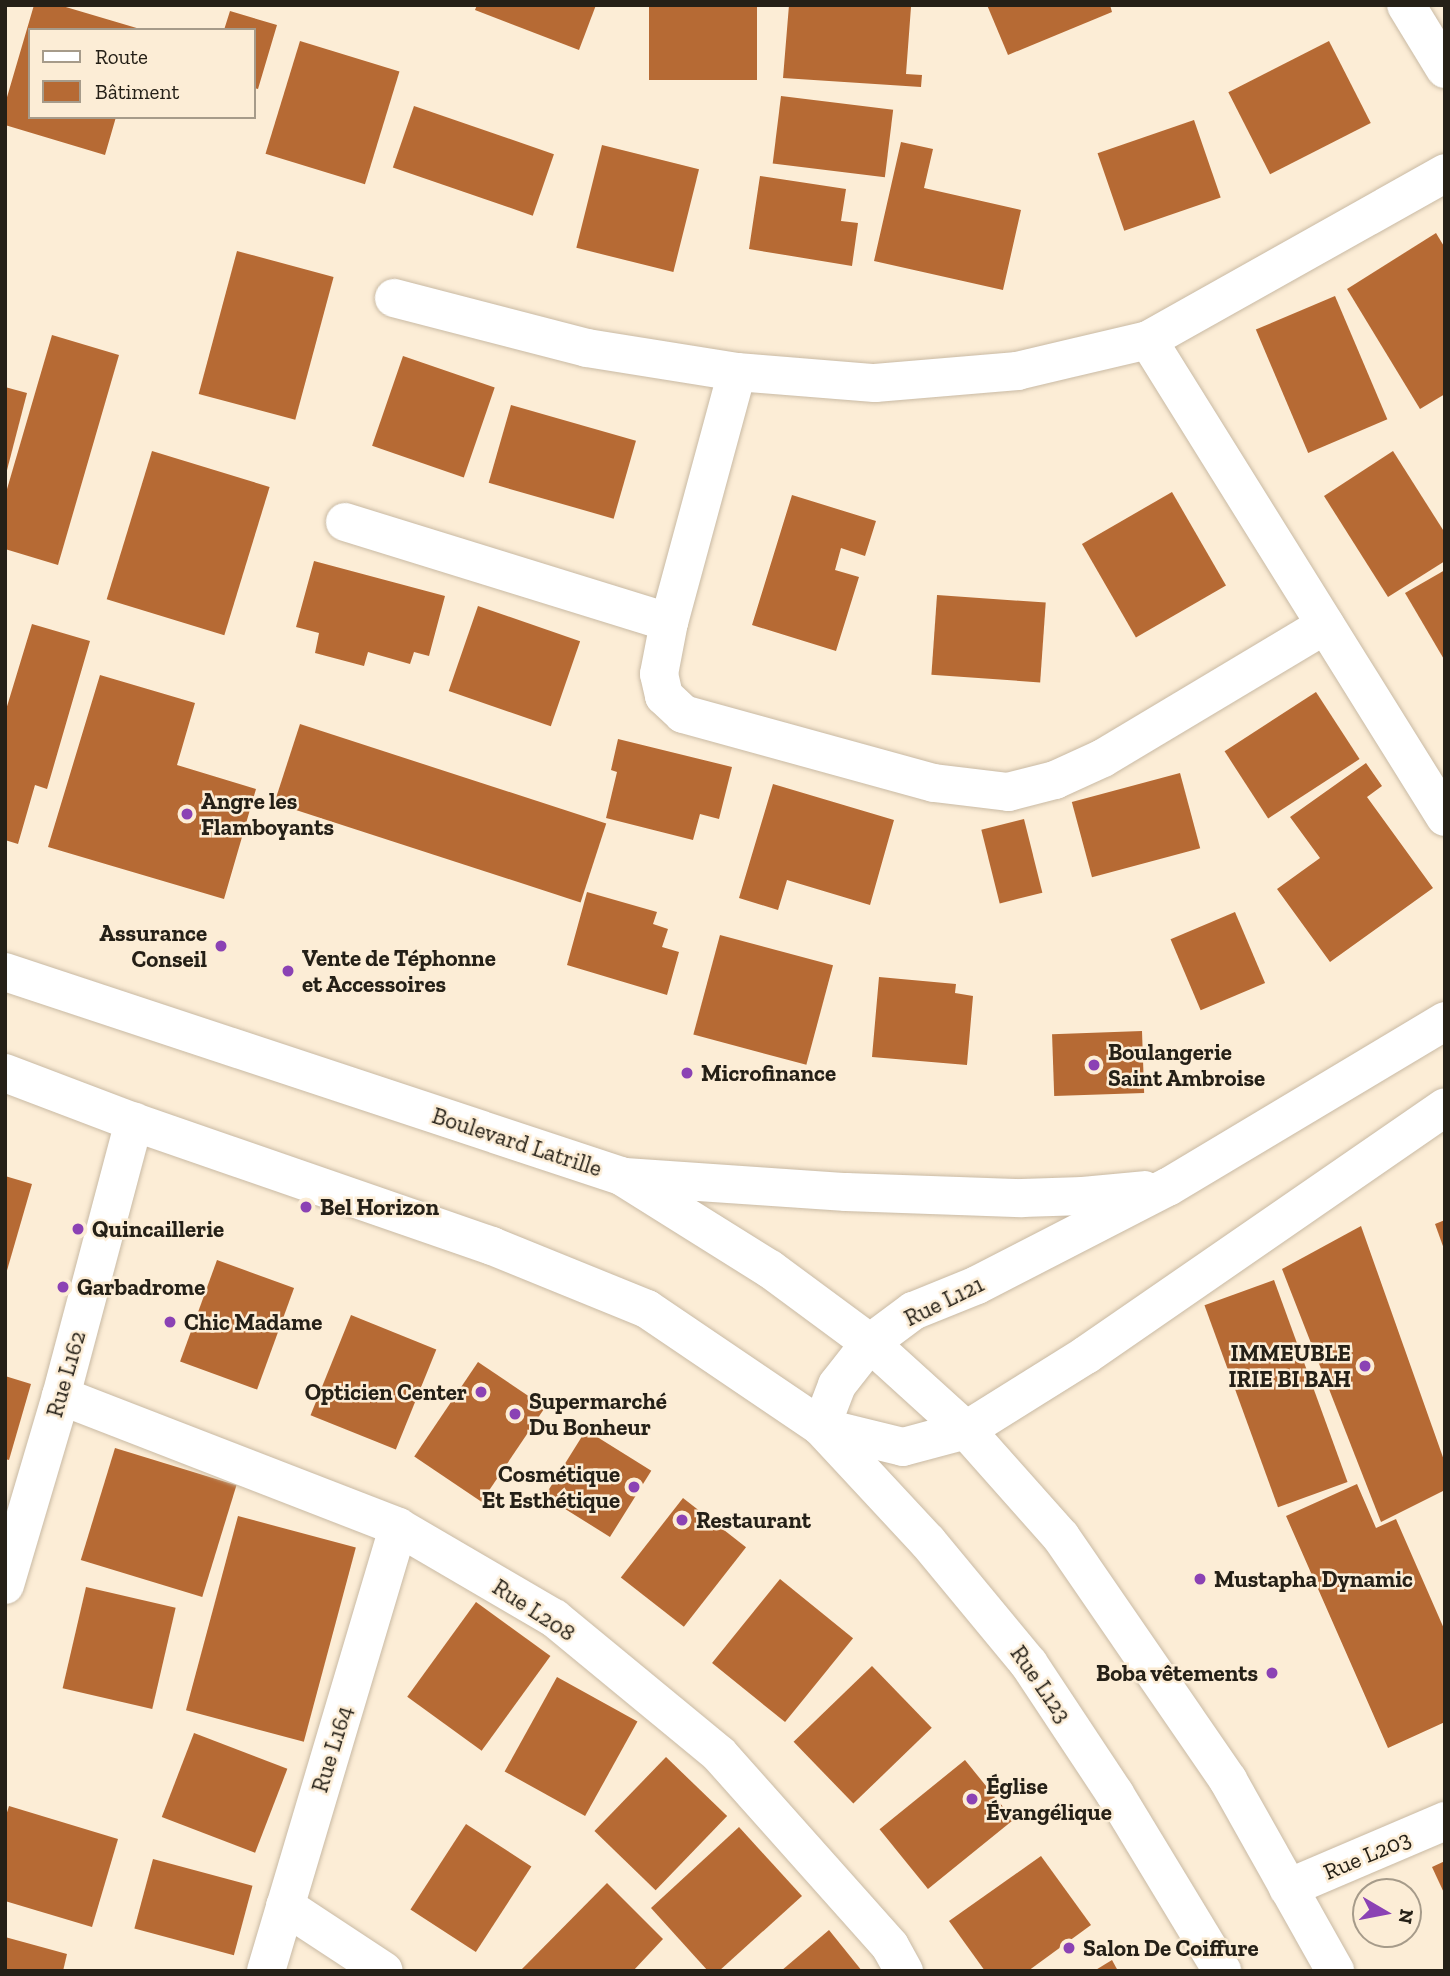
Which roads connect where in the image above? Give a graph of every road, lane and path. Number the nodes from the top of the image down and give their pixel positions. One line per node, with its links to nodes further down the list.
1 (1406, 5): 2 (street)
2 (1445, 68)
3 (1445, 173): 5 (street)
4 (394, 298): 6 (street)
5 (1148, 340): 6 (street); 9 (street)
6 (737, 372): 8 (street)
7 (345, 522): 8 (street)
8 (669, 622): 9 (street)
9 (1325, 625): 10 (street)
10 (1445, 817)
11 (5, 972): 16 (street, Boulevard Latrille)
12 (1445, 1021): 17 (street, Rue L121)
13 (5, 1073): 15 (street)
14 (1445, 1107): 21 (street)
15 (134, 1122): 19 (street, Rue L162); 20 (street)
16 (621, 1177): 17 (street); 18 (street, Boulevard Latrille)
17 (1168, 1187): 18 (street, Rue L121)
18 (870, 1343): 20 (street, Rue L121); 21 (street, Boulevard Latrille)
19 (61, 1396): 22 (street, Rue L208); 23 (street, Rue L162)
20 (821, 1427): 21 (street); 30 (street, Rue L123)
21 (966, 1430): 25 (street)
22 (398, 1527): 26 (street, Rue L164); 29 (street, Rue L208)
23 (5, 1585)
24 (1445, 1821): 25 (street, Rue L203)
25 (1289, 1888): 31 (street)
26 (285, 1906): 27 (street, Rue L164); 28 (street)
27 (266, 1971)
28 (384, 1971)
29 (904, 1971)
30 (1222, 1971)
31 (1335, 1971)

